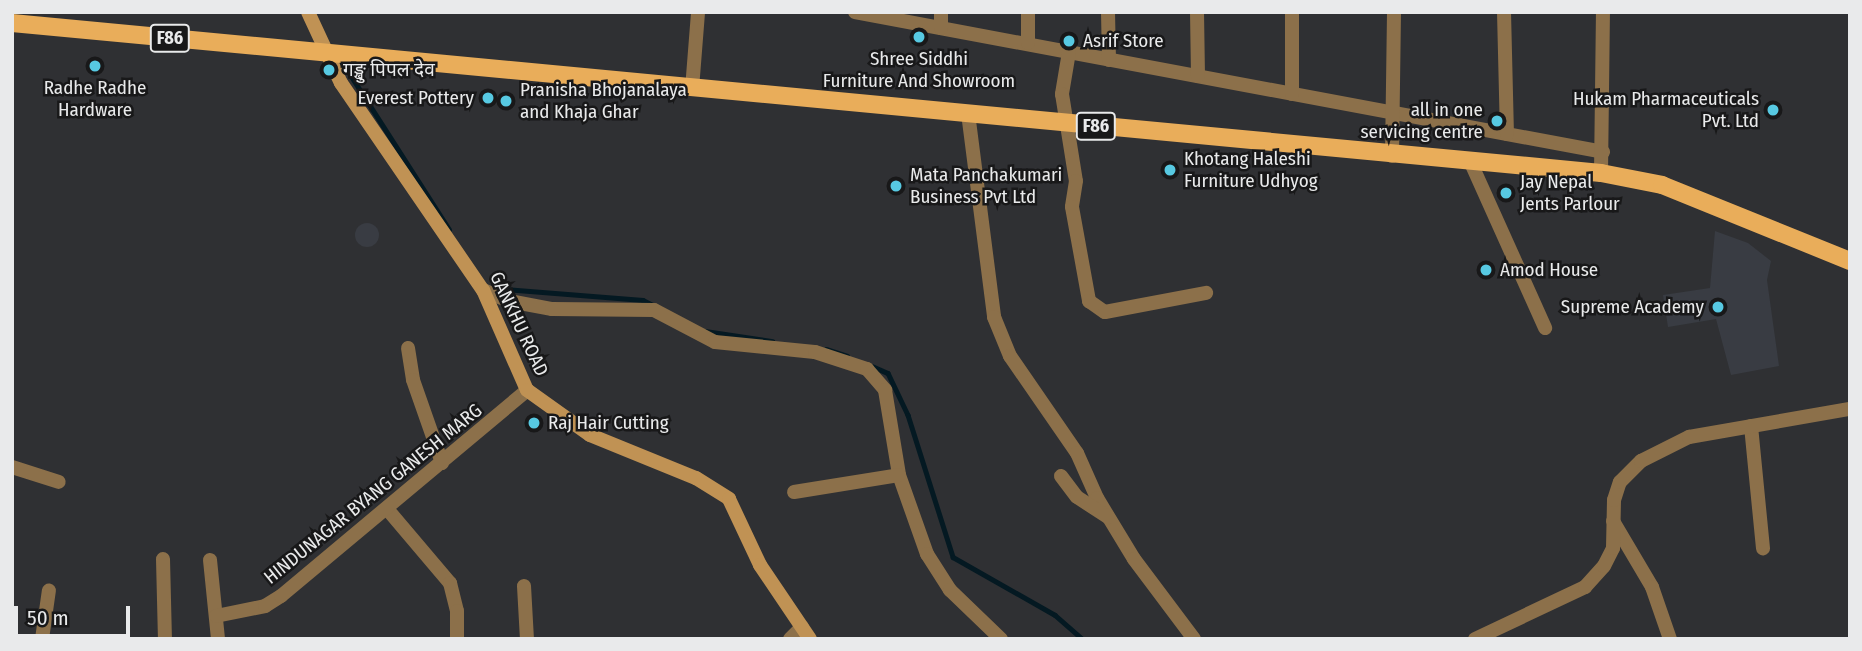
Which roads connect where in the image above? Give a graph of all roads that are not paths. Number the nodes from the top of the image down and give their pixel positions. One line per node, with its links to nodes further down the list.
1 (309, 12): 16 (main road, GANKHU ROAD)
2 (698, 12): 19 (street)
3 (855, 12): 13 (street)
4 (941, 12): 13 (street)
5 (1028, 12): 14 (street)
6 (1108, 12): 17 (street)
7 (1197, 12): 18 (street)
8 (1292, 12): 20 (street)
9 (1394, 12): 22 (street)
10 (1504, 12): 24 (street)
11 (1603, 12): 25 (street)
12 (12, 23): 16 (main road, F86)
13 (941, 28): 14 (street)
14 (1028, 43): 15 (street)
15 (1069, 52): 17 (street); 23 (street)
16 (328, 53): 19 (main road, F86); 30 (main road, GANKHU ROAD)
17 (1109, 60): 18 (street)
18 (1198, 76): 20 (street)
19 (692, 89): 21 (main road, F86)
20 (1292, 94): 22 (street)
21 (968, 113): 23 (main road, F86); 44 (street)
22 (1392, 113): 24 (street); 26 (street)
23 (1065, 123): 26 (main road, F86); 31 (street)
24 (1507, 134): 25 (street)
25 (1603, 152): 28 (street)
26 (1392, 156): 27 (main road, F86)
27 (1471, 163): 28 (main road, F86); 32 (street)
28 (1601, 173): 29 (main road, F86)
29 (1850, 261)
30 (483, 290): 34 (main road, GANKHU ROAD); 39 (street)
31 (1206, 293)
32 (1545, 328)
33 (408, 348): 37 (street)
34 (527, 390): 37 (street, HINDUNAGAR BYANG GANESH MARG); 52 (main road, GANKHU ROAD)
35 (1850, 409): 36 (street)
36 (1751, 426): 45 (street); 46 (street)
37 (442, 463): 43 (street, HINDUNAGAR BYANG GANESH MARG)
38 (12, 467): 41 (street)
39 (899, 475): 42 (street); 59 (street)
40 (1061, 476): 44 (street)
41 (59, 482)
42 (794, 492)
43 (388, 510): 51 (street, HINDUNAGAR BYANG GANESH MARG); 56 (street)
44 (1109, 518): 60 (street)
45 (1613, 520): 61 (street); 62 (street)
46 (1763, 548)
47 (163, 559): 54 (street)
48 (210, 560): 51 (street)
49 (524, 586): 57 (street)
50 (49, 590): 53 (street)
51 (216, 616): 55 (street)
52 (806, 633): 58 (street)
53 (42, 639)
54 (165, 639)
55 (218, 639)
56 (457, 639)
57 (527, 639)
58 (790, 639)
59 (1001, 639)
60 (1194, 639)
61 (1475, 639)
62 (1670, 639)

